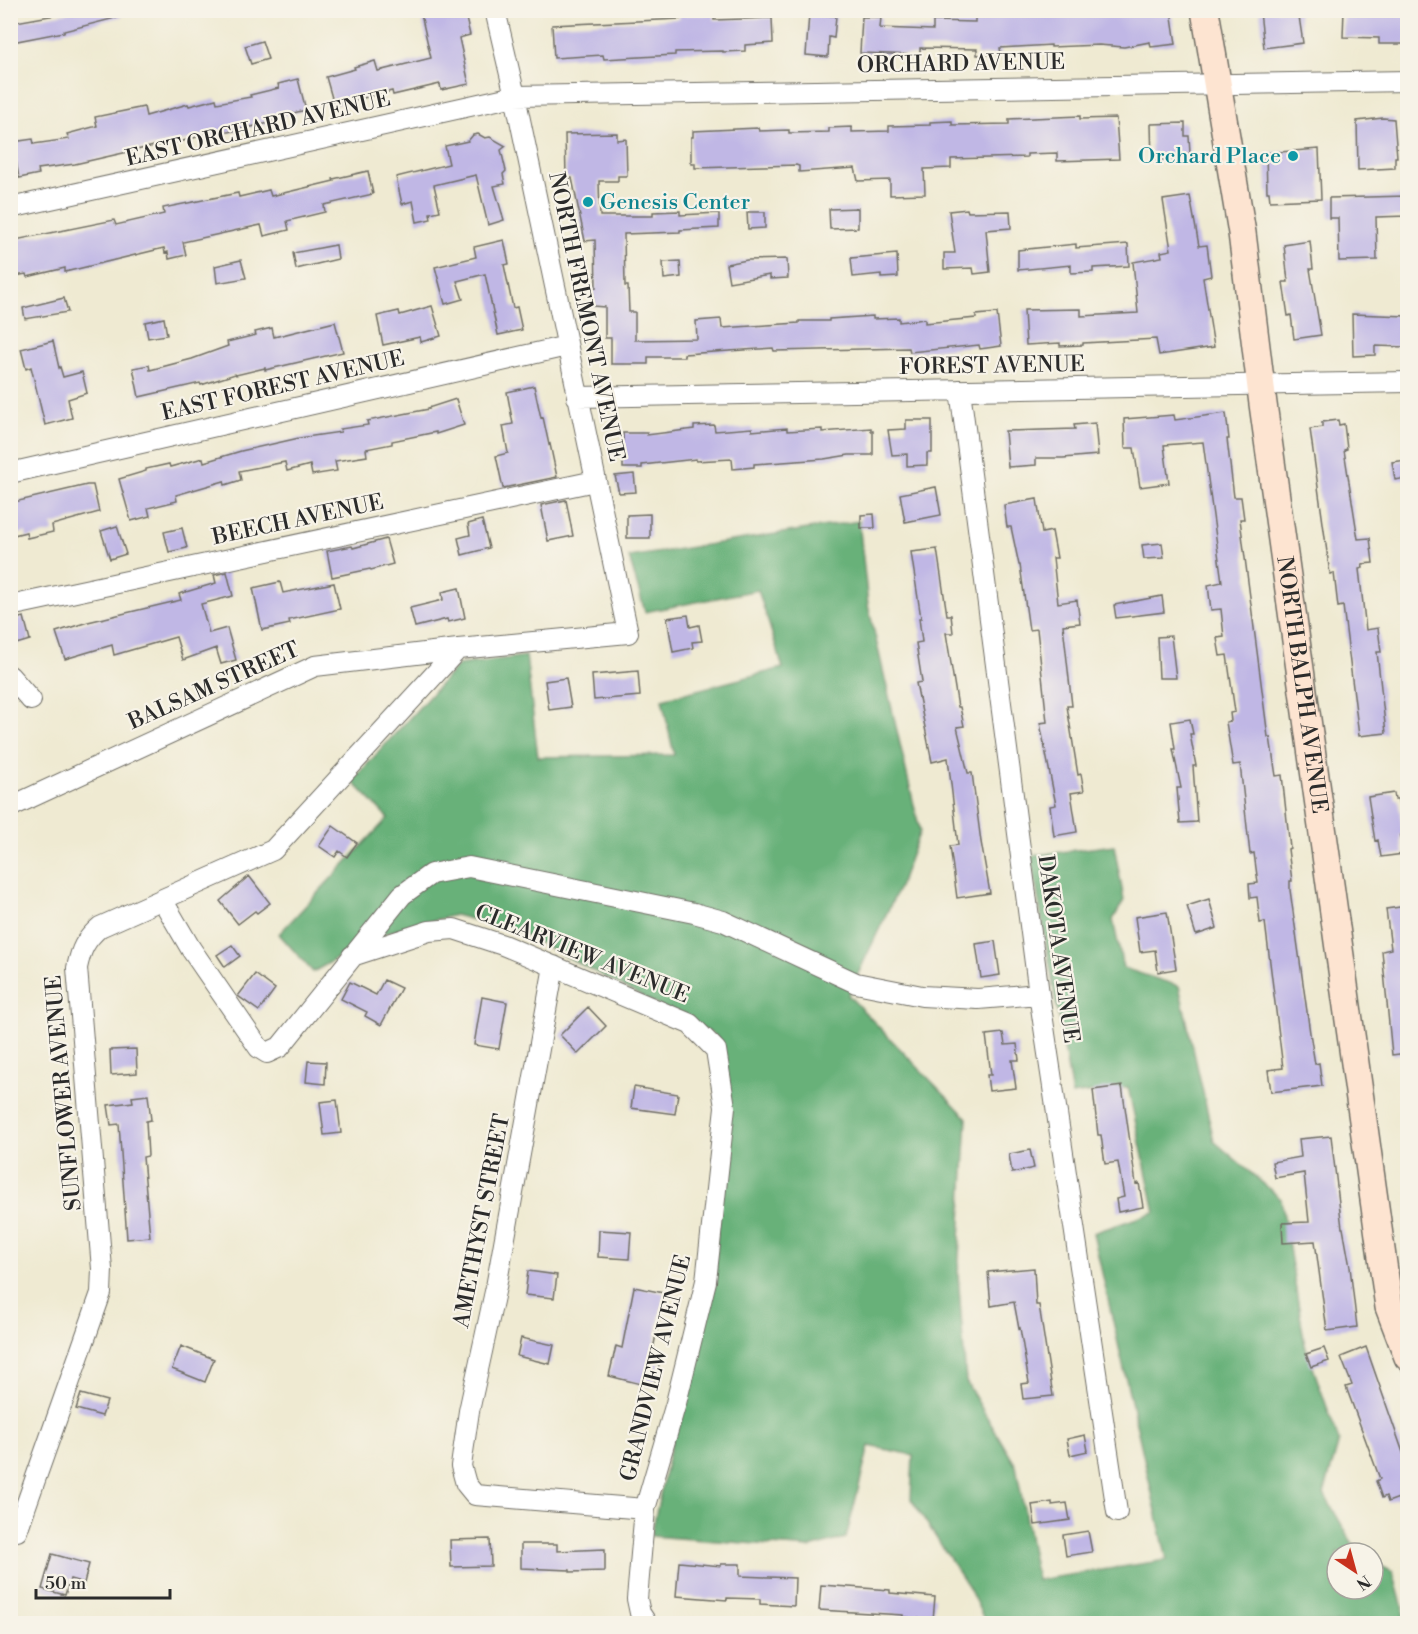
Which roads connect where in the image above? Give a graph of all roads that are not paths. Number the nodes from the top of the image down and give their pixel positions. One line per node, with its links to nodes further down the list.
1 (495, 10): 5 (street, NORTH FREMONT AVENUE)
2 (1205, 10): 4 (street, NORTH BALPH AVENUE)
3 (1407, 81): 4 (street, ORCHARD AVENUE)
4 (1216, 83): 5 (street, ORCHARD AVENUE); 9 (street, NORTH BALPH AVENUE)
5 (515, 96): 6 (street, EAST ORCHARD AVENUE); 7 (street, NORTH FREMONT AVENUE)
6 (10, 208)
7 (567, 346): 11 (street, NORTH FREMONT AVENUE); 12 (street, EAST FOREST AVENUE)
8 (1407, 382): 9 (street, FOREST AVENUE)
9 (1261, 385): 10 (street, FOREST AVENUE); 25 (street, NORTH BALPH AVENUE)
10 (960, 390): 11 (street, FOREST AVENUE); 23 (street, DAKOTA AVENUE)
11 (577, 397): 13 (street, NORTH FREMONT AVENUE)
12 (12, 467)
13 (595, 481): 14 (street, BEECH AVENUE); 15 (street, NORTH FREMONT AVENUE)
14 (10, 606)
15 (628, 633): 16 (street, BALSAM STREET)
16 (458, 649): 19 (street, BALSAM STREET); 20 (street, SUNFLOWER AVENUE)
17 (10, 676): 18 (street)
18 (31, 700)
19 (10, 807)
20 (163, 901): 21 (street); 28 (street, SUNFLOWER AVENUE)
21 (352, 956): 22 (street, CLEARVIEW AVENUE); 23 (street)
22 (554, 966): 24 (street, CLEARVIEW AVENUE); 26 (street, AMETHYST STREET)
23 (1039, 994): 27 (street, DAKOTA AVENUE)
24 (716, 1050): 26 (street, GRANDVIEW AVENUE)
25 (1407, 1357)
26 (645, 1509): 29 (street, GRANDVIEW AVENUE)
27 (1117, 1512)
28 (17, 1531)
29 (647, 1623)

